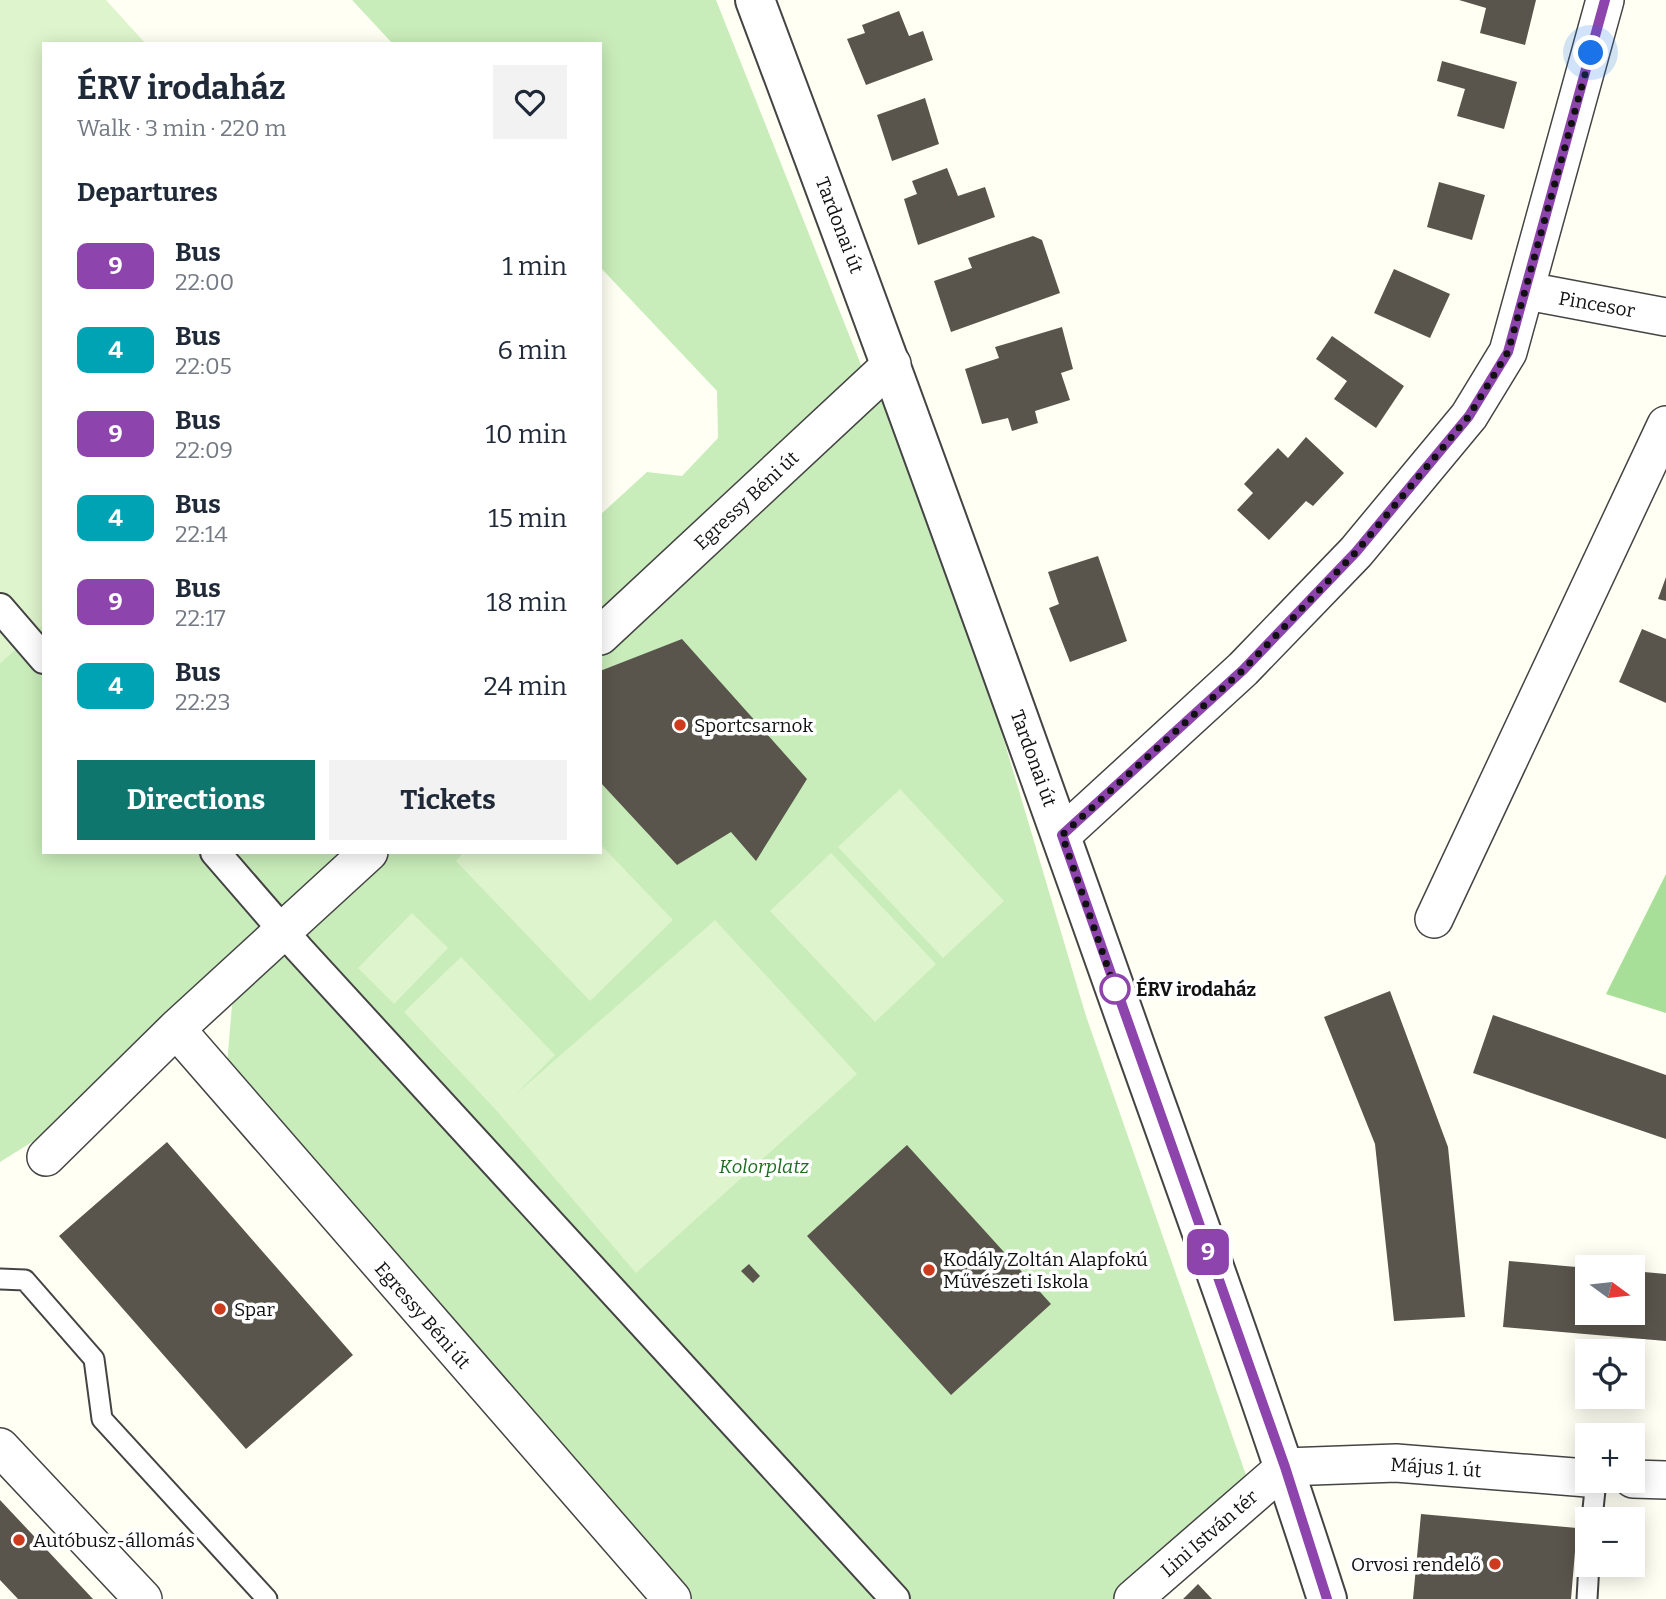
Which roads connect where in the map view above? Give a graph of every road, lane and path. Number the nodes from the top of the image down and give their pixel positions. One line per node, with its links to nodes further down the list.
1 (755, 0): 5 (street, Tardonai út)
2 (1605, 0): 3 (street)
3 (1527, 291): 4 (street, Pincesor); 10 (street)
4 (1666, 317)
5 (892, 364): 8 (street, Egressy Béni út); 10 (street, Tardonai út)
6 (1666, 425): 13 (street)
7 (0, 608): 9 (street)
8 (602, 634)
9 (42, 657)
10 (1062, 835): 19 (street, Tardonai út)
11 (217, 854): 14 (street)
12 (367, 854): 14 (street)
13 (1434, 919)
14 (285, 931): 15 (street); 27 (street)
15 (167, 1039): 16 (street); 26 (street, Egressy Béni út)
16 (46, 1157)
17 (0, 1279): 25 (lane)
18 (0, 1447): 24 (street)
19 (1285, 1467): 20 (street, Május 1. út); 28 (street, Lini István tér); 29 (street, Tardonai út)
20 (1575, 1477)
21 (1645, 1479): 22 (street)
22 (1666, 1480)
23 (1588, 1577): 30 (lane)
24 (143, 1599)
25 (267, 1599)
26 (673, 1599)
27 (895, 1599)
28 (1133, 1599)
29 (1327, 1599)
30 (1587, 1599)

